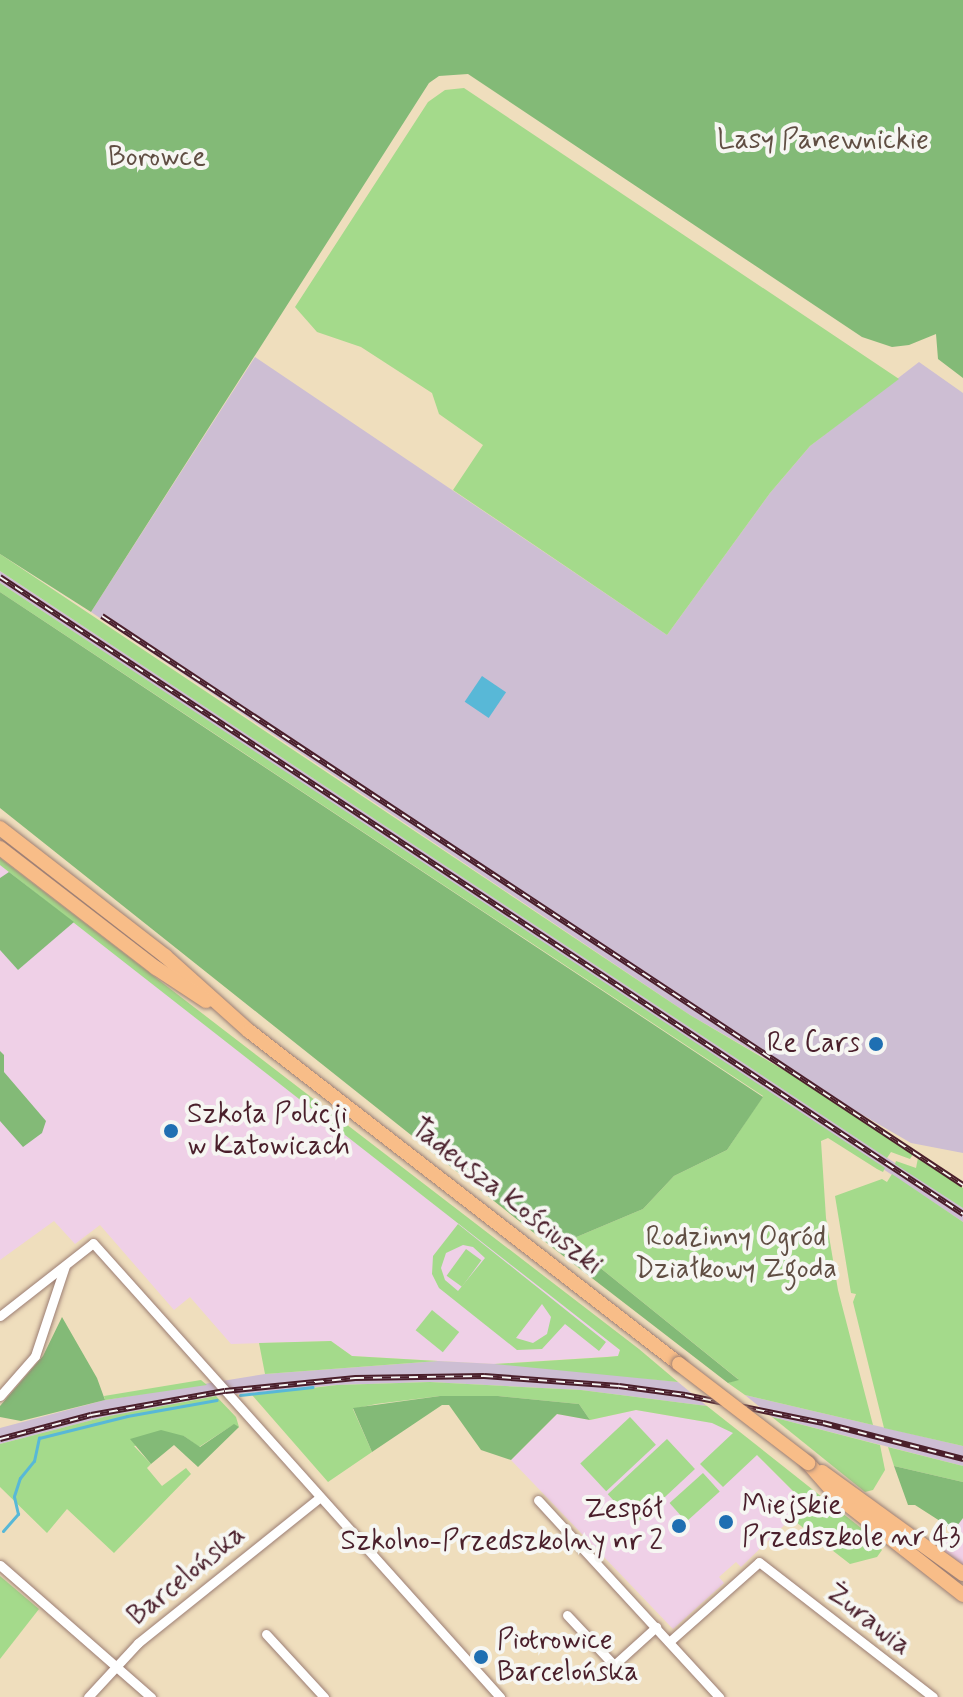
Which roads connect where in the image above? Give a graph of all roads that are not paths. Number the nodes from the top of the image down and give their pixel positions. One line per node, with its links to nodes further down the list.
1 (0, 828): 3 (main road, Tadeusza Kościuszki)
2 (0, 848): 3 (main road, Tadeusza Kościuszki)
3 (249, 1031): 7 (main road, Tadeusza Kościuszki, bridge)
4 (65, 1266): 5 (street); 6 (street); 8 (street)
5 (0, 1316)
6 (0, 1396)
7 (808, 1463): 11 (main road, Tadeusza Kościuszki); 12 (main road, Tadeusza Kościuszki)
8 (320, 1497): 17 (street, Barcelońska); 21 (street)
9 (538, 1500): 14 (street)
10 (0, 1565): 17 (street)
11 (963, 1574)
12 (963, 1595)
13 (567, 1615): 14 (street)
14 (656, 1627): 16 (street)
15 (266, 1634): 20 (street)
16 (669, 1642): 22 (street); 23 (street, Żurawia)
17 (113, 1667): 18 (street, Barcelońska); 19 (street)
18 (88, 1697)
19 (151, 1697)
20 (324, 1697)
21 (500, 1697)
22 (719, 1697)
23 (933, 1697)

